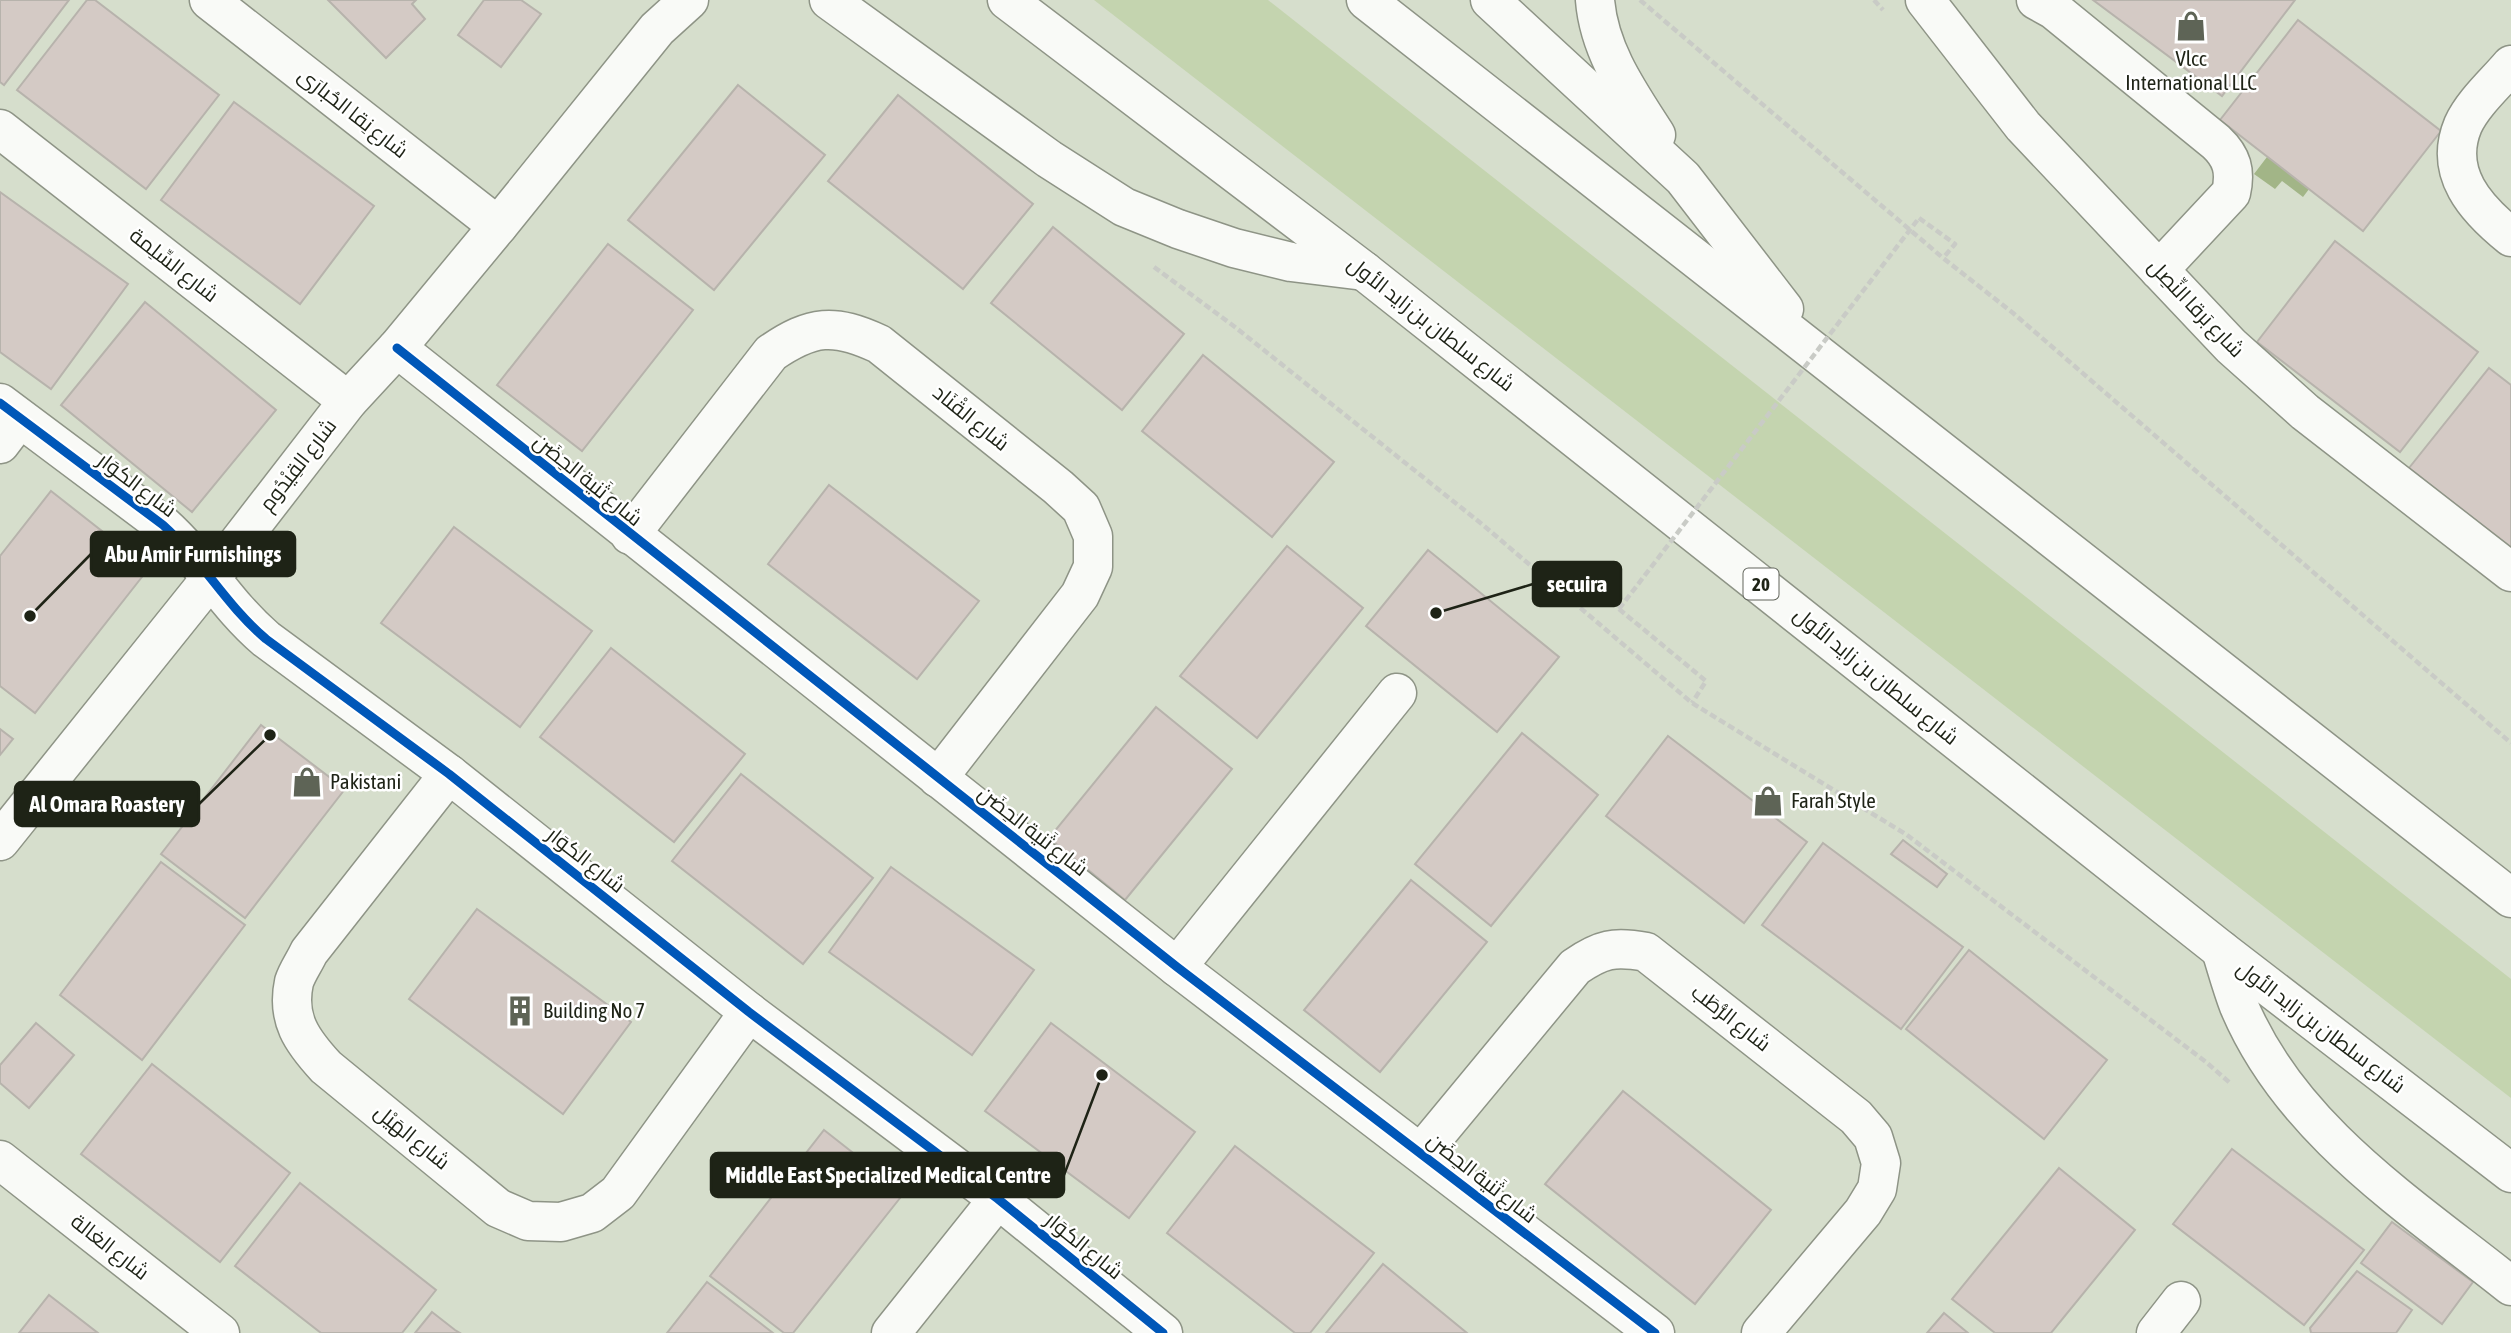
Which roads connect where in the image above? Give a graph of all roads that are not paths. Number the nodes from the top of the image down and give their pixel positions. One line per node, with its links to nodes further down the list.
1 (209, 0): 13 (street, شارع نِقا الحُبارَى)
2 (689, 0): 13 (street, شارع القِيْدُوم)
3 (829, 0): 16 (street)
4 (1007, 0): 16 (street, شارع سلطان بن زايد الأول / 20)
5 (1366, 0): 18 (street)
6 (1490, 0): 12 (street)
7 (1595, 0): 12 (street)
8 (2036, 0): 15 (street)
9 (1939, 3): 15 (street, شارع بَرقا النِّصِل)
10 (2511, 65): 14 (street)
11 (0, 129): 19 (street, شارع السِّلِمة)
12 (1683, 178): 18 (street)
13 (498, 226): 17 (street, شارع القِيْدُوم)
14 (2511, 237)
15 (2159, 270): 22 (street, شارع بَرقا النِّصِل)
16 (1364, 271): 29 (street, شارع سلطان بن زايد الأول / 20)
17 (397, 348): 19 (street, شارع القِيْدُوم); 21 (street, شارع ثَنية الحِضَن)
18 (1817, 353): 28 (street)
19 (348, 401): 23 (street, شارع القِيْدُوم)
20 (6, 422): 23 (street, شارع الكوَار)
21 (630, 535): 26 (street, شارع ثَنية الحِضَن); 26 (street, شارع القْنَاد)
22 (2511, 572)
23 (211, 578): 25 (street, شارع الكوَار); 27 (street, شارع القِيْدُوم)
24 (1397, 693): 30 (street)
25 (449, 774): 31 (street, شارع الكوَار); 31 (street, شارع الهَيْل)
26 (939, 778): 30 (street, شارع ثَنية الحِضَن)
27 (0, 841)
28 (2511, 898)
29 (2221, 950): 34 (street, شارع سلطان بن زايد الأول / 20); 36 (street)
30 (1177, 967): 32 (street, شارع ثَنية الحِضَن)
31 (748, 1012): 35 (street, شارع الكوَار)
32 (1421, 1153): 41 (street, شارع ثَنية الحِضَن); 42 (street, شارع الرُّطَب)
33 (0, 1160): 38 (street, شارع الغالة)
34 (2511, 1173)
35 (998, 1199): 39 (street); 40 (street, شارع الكوَار)
36 (2511, 1286)
37 (2181, 1301): 43 (street)
38 (220, 1333)
39 (891, 1333)
40 (1163, 1333)
41 (1655, 1333)
42 (1761, 1333)
43 (2156, 1333)

